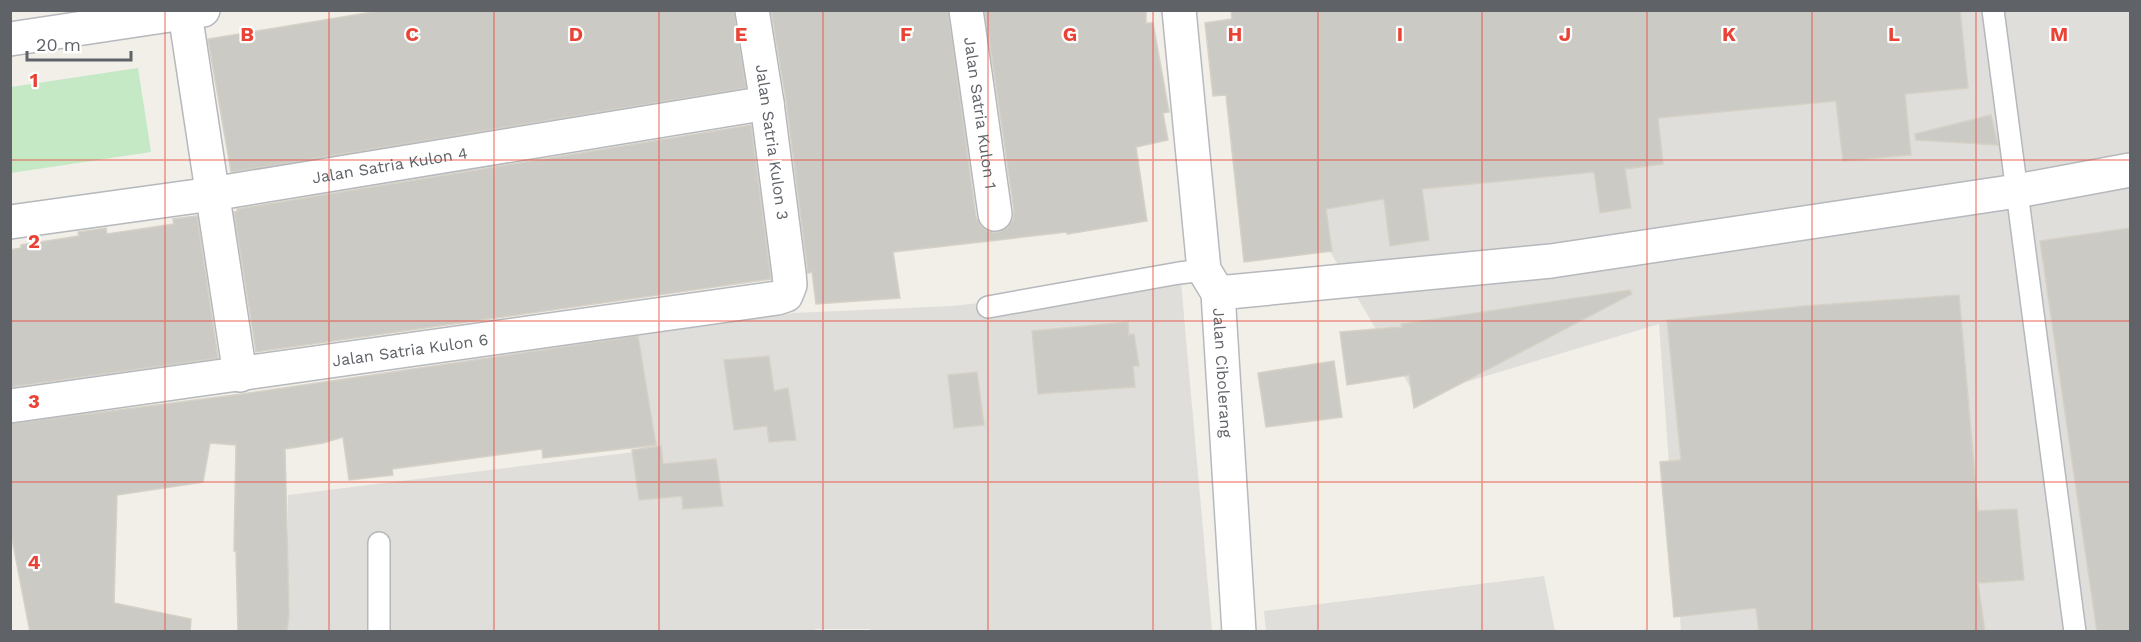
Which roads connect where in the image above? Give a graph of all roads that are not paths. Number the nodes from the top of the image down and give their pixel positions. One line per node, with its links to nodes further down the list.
1 (752, 10): 7 (street, Jalan Satria Kulon 3)
2 (966, 10): 11 (street, Jalan Satria Kulon 1)
3 (1179, 10): 14 (street, Jalan Cibolerang)
4 (1993, 10): 9 (lane)
5 (194, 12): 6 (street); 10 (street)
6 (10, 39)
7 (767, 104): 10 (street, Jalan Satria Kulon 4); 13 (street, Jalan Satria Kulon 3)
8 (2130, 170): 9 (street)
9 (2018, 191): 14 (street); 21 (lane)
10 (212, 194): 12 (street, Jalan Satria Kulon 4); 16 (street)
11 (995, 214)
12 (10, 222)
13 (789, 273): 16 (street, Jalan Satria Kulon 6)
14 (1211, 281): 15 (lane); 20 (street, Jalan Cibolerang)
15 (988, 307)
16 (240, 375): 17 (street, Jalan Satria Kulon 6)
17 (10, 406)
18 (379, 543): 19 (lane)
19 (379, 632)
20 (1239, 632)
21 (2075, 632)

